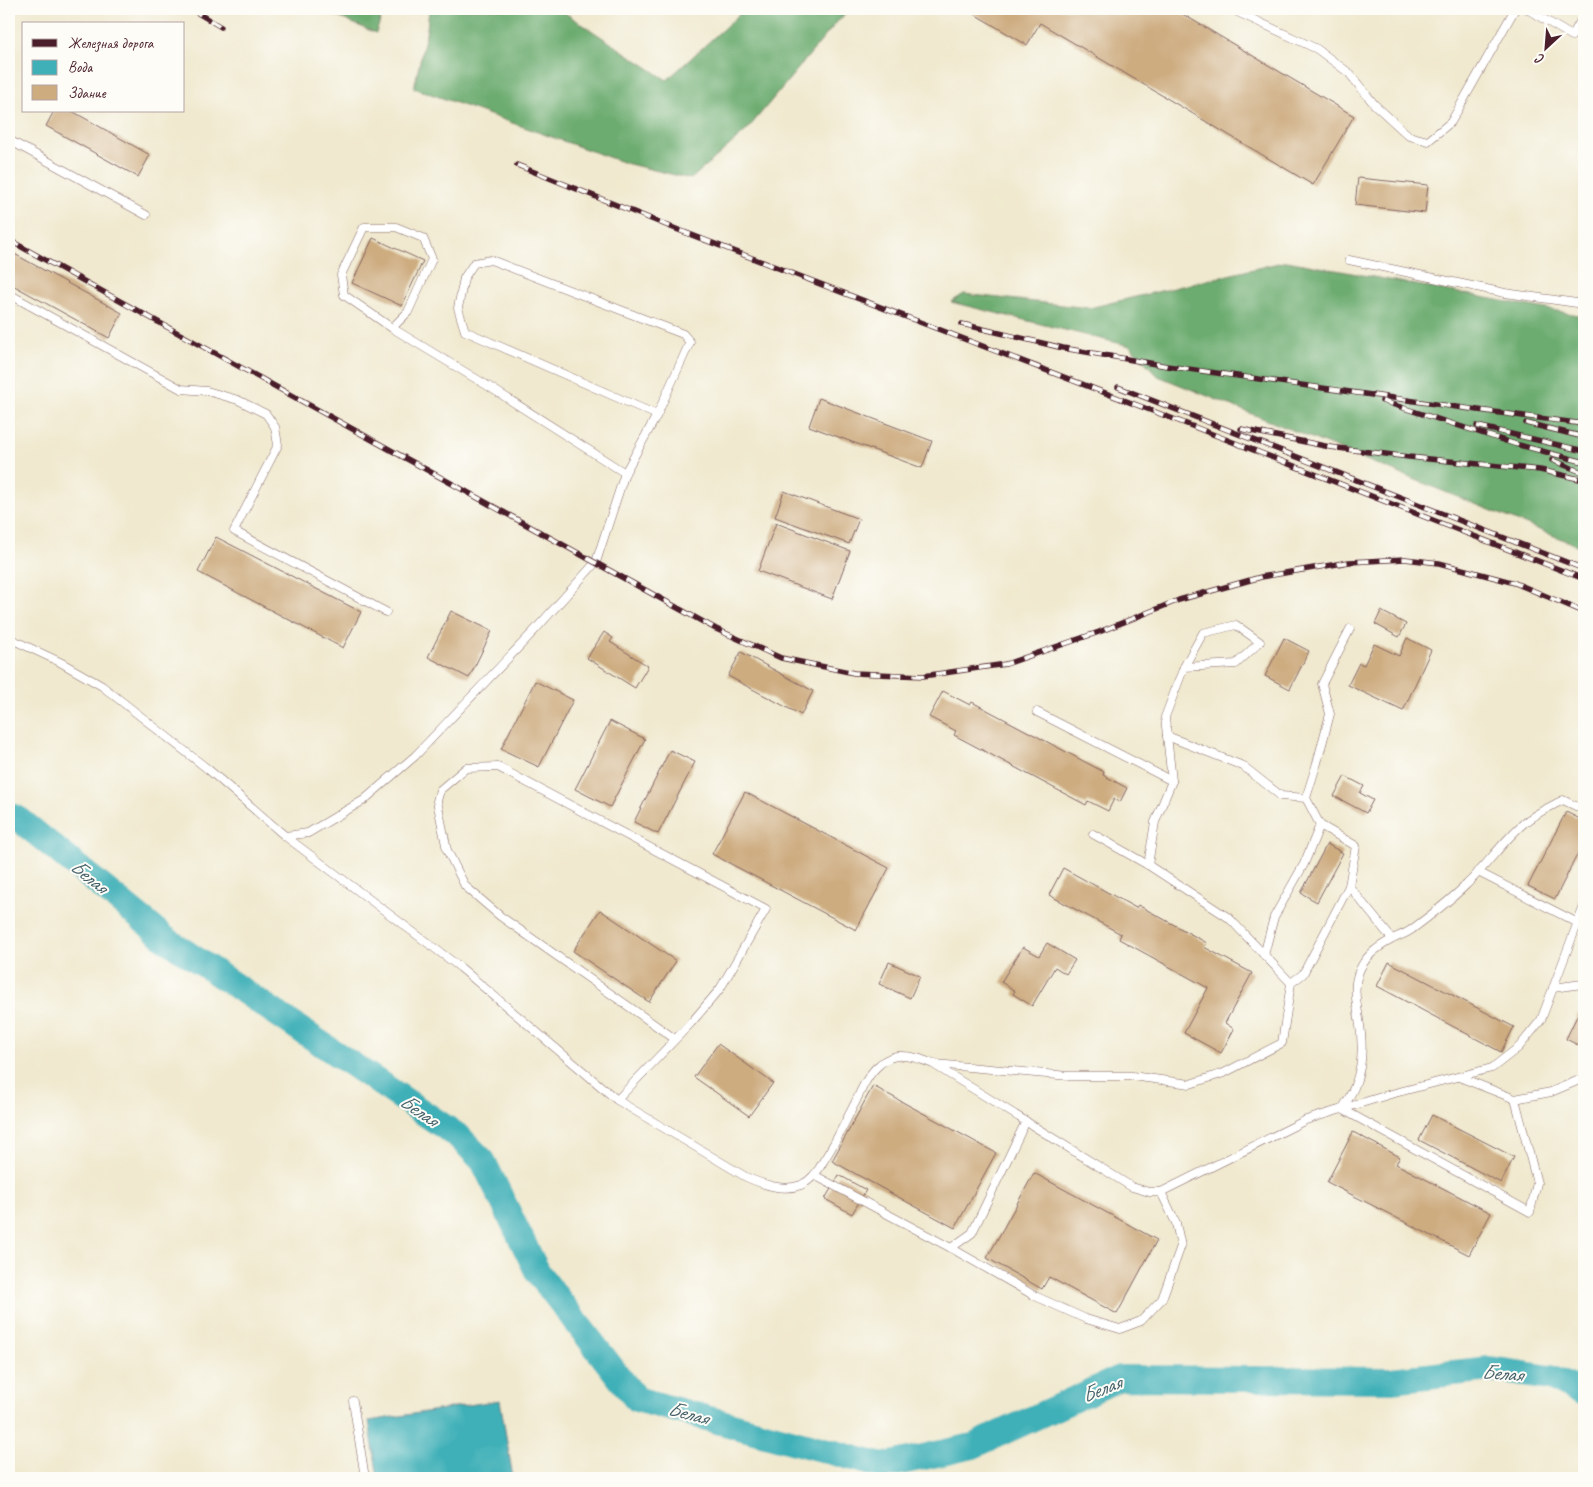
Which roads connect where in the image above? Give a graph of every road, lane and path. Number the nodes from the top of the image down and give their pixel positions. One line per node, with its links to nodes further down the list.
1 (1231, 9): 2 (lane)
2 (1515, 9)
3 (1527, 9): 4 (lane)
4 (1584, 15)
5 (9, 140): 6 (lane)
6 (146, 215)
7 (1349, 260): 9 (lane)
8 (9, 294): 13 (lane)
9 (1584, 304)
10 (392, 328): 10 (lane); 12 (lane)
11 (657, 415): 11 (lane); 12 (lane)
12 (625, 473): 24 (lane)
13 (386, 612)
14 (1350, 629): 20 (lane)
15 (9, 638): 24 (lane)
16 (1184, 667): 16 (lane); 18 (lane)
17 (1036, 712): 19 (lane)
18 (1168, 736): 19 (lane); 20 (lane)
19 (1172, 781): 25 (lane)
20 (1306, 798): 22 (lane)
21 (1584, 810): 26 (lane)
22 (1320, 825): 27 (lane); 31 (lane)
23 (1093, 834): 25 (lane)
24 (285, 836): 40 (lane)
25 (1148, 864): 31 (lane)
26 (1478, 872): 29 (lane); 30 (lane)
27 (1349, 886): 30 (lane); 32 (lane)
28 (1584, 906): 29 (lane)
29 (1578, 923): 34 (lane)
30 (1392, 939): 41 (lane)
31 (1264, 955): 32 (lane)
32 (1291, 983): 36 (lane)
33 (1584, 986): 34 (lane)
34 (1554, 988): 37 (lane)
35 (675, 1039): 35 (lane); 40 (lane)
36 (933, 1064): 42 (lane); 43 (lane)
37 (1458, 1077): 39 (lane); 41 (lane)
38 (1584, 1078): 39 (lane)
39 (1515, 1099): 41 (lane)
40 (617, 1100): 43 (lane)
41 (1342, 1109): 44 (lane)
42 (1026, 1121): 44 (lane); 45 (lane)
43 (814, 1175): 45 (lane)
44 (1161, 1192): 45 (lane)
45 (951, 1248)
46 (353, 1401): 47 (lane)
47 (365, 1478)

